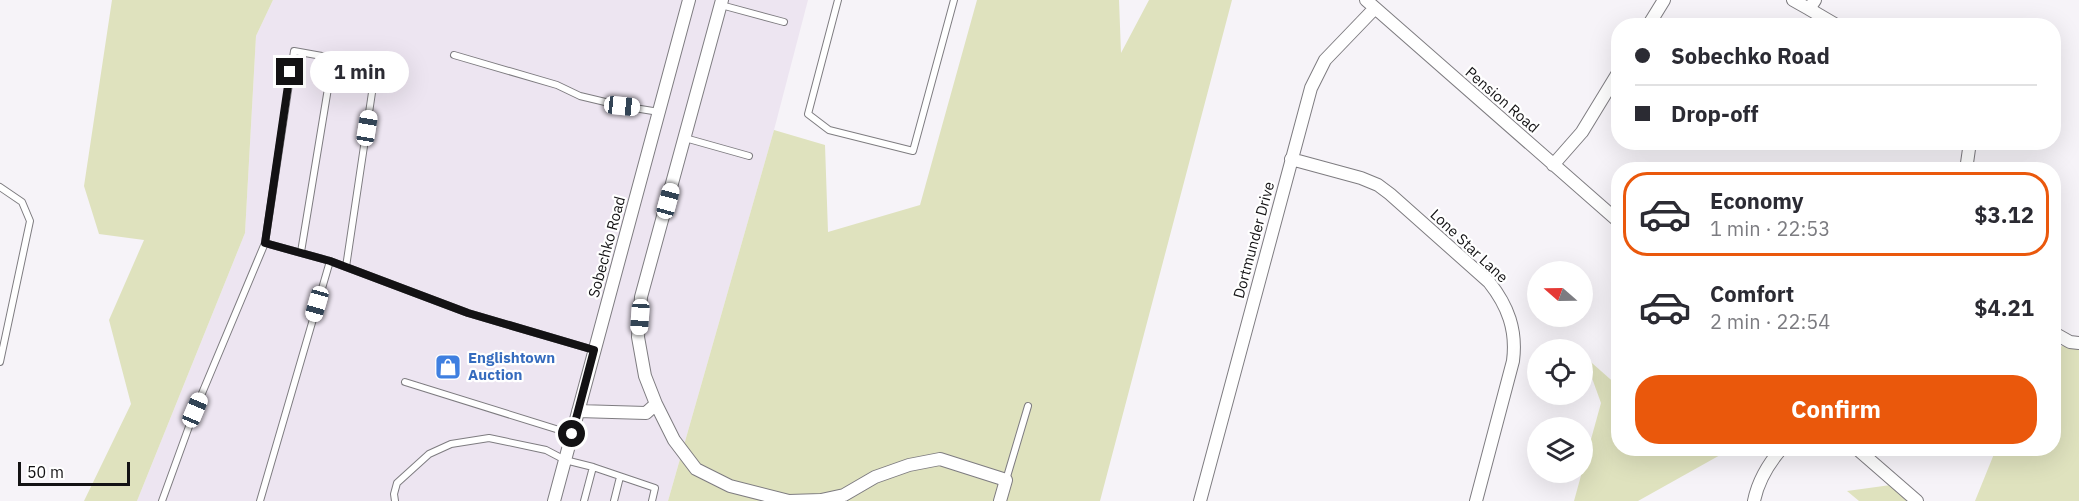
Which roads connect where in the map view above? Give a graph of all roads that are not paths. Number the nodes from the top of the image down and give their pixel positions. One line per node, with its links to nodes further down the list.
1 (689, 0): 15 (street, Sobechko Road)
2 (838, 0): 3 (lane)
3 (954, 0)
4 (1664, 0): 9 (street)
5 (1793, 0): 8 (street)
6 (721, 2): 11 (lane); 16 (street)
7 (1371, 4): 18 (street, Dortmunder Drive); 19 (street, Pension Road)
8 (1812, 4): 10 (street)
9 (1653, 18)
10 (1829, 18)
11 (784, 22)
12 (454, 55): 15 (lane)
13 (333, 58): 22 (lane); 23 (lane); 25 (lane)
14 (1611, 84): 19 (street)
15 (659, 112): 28 (street, Sobechko Road)
16 (685, 138): 17 (lane); 31 (street)
17 (748, 156)
18 (1292, 159): 50 (street, Dortmunder Drive); 51 (street, Lone Star Lane)
19 (1553, 165): 21 (street, Pension Road)
20 (0, 187): 29 (lane)
21 (1611, 215)
22 (265, 243): 23 (lane); 42 (lane)
23 (301, 252): 24 (lane)
24 (330, 261): 25 (lane); 43 (lane)
25 (345, 267): 28 (lane)
26 (2061, 337): 27 (street)
27 (2079, 343)
28 (594, 350): 33 (street, Sobechko Road)
29 (0, 362)
30 (405, 382): 34 (lane)
31 (656, 404): 33 (street); 41 (street)
32 (1028, 406): 40 (lane)
33 (578, 411): 34 (street, Sobechko Road)
34 (572, 434): 37 (street, Sobechko Road)
35 (1775, 456): 52 (street)
36 (1865, 456): 53 (street)
37 (565, 460): 38 (lane); 44 (lane); 45 (street, Sobechko Road)
38 (593, 467): 39 (lane); 46 (lane)
39 (620, 477): 47 (lane); 48 (lane)
40 (1006, 480): 41 (street); 49 (street)
41 (765, 498)
42 (162, 501)
43 (260, 501)
44 (395, 501)
45 (554, 501)
46 (584, 501)
47 (614, 501)
48 (652, 501)
49 (1000, 501)
50 (1200, 501)
51 (1476, 501)
52 (1754, 501)
53 (1917, 501)

